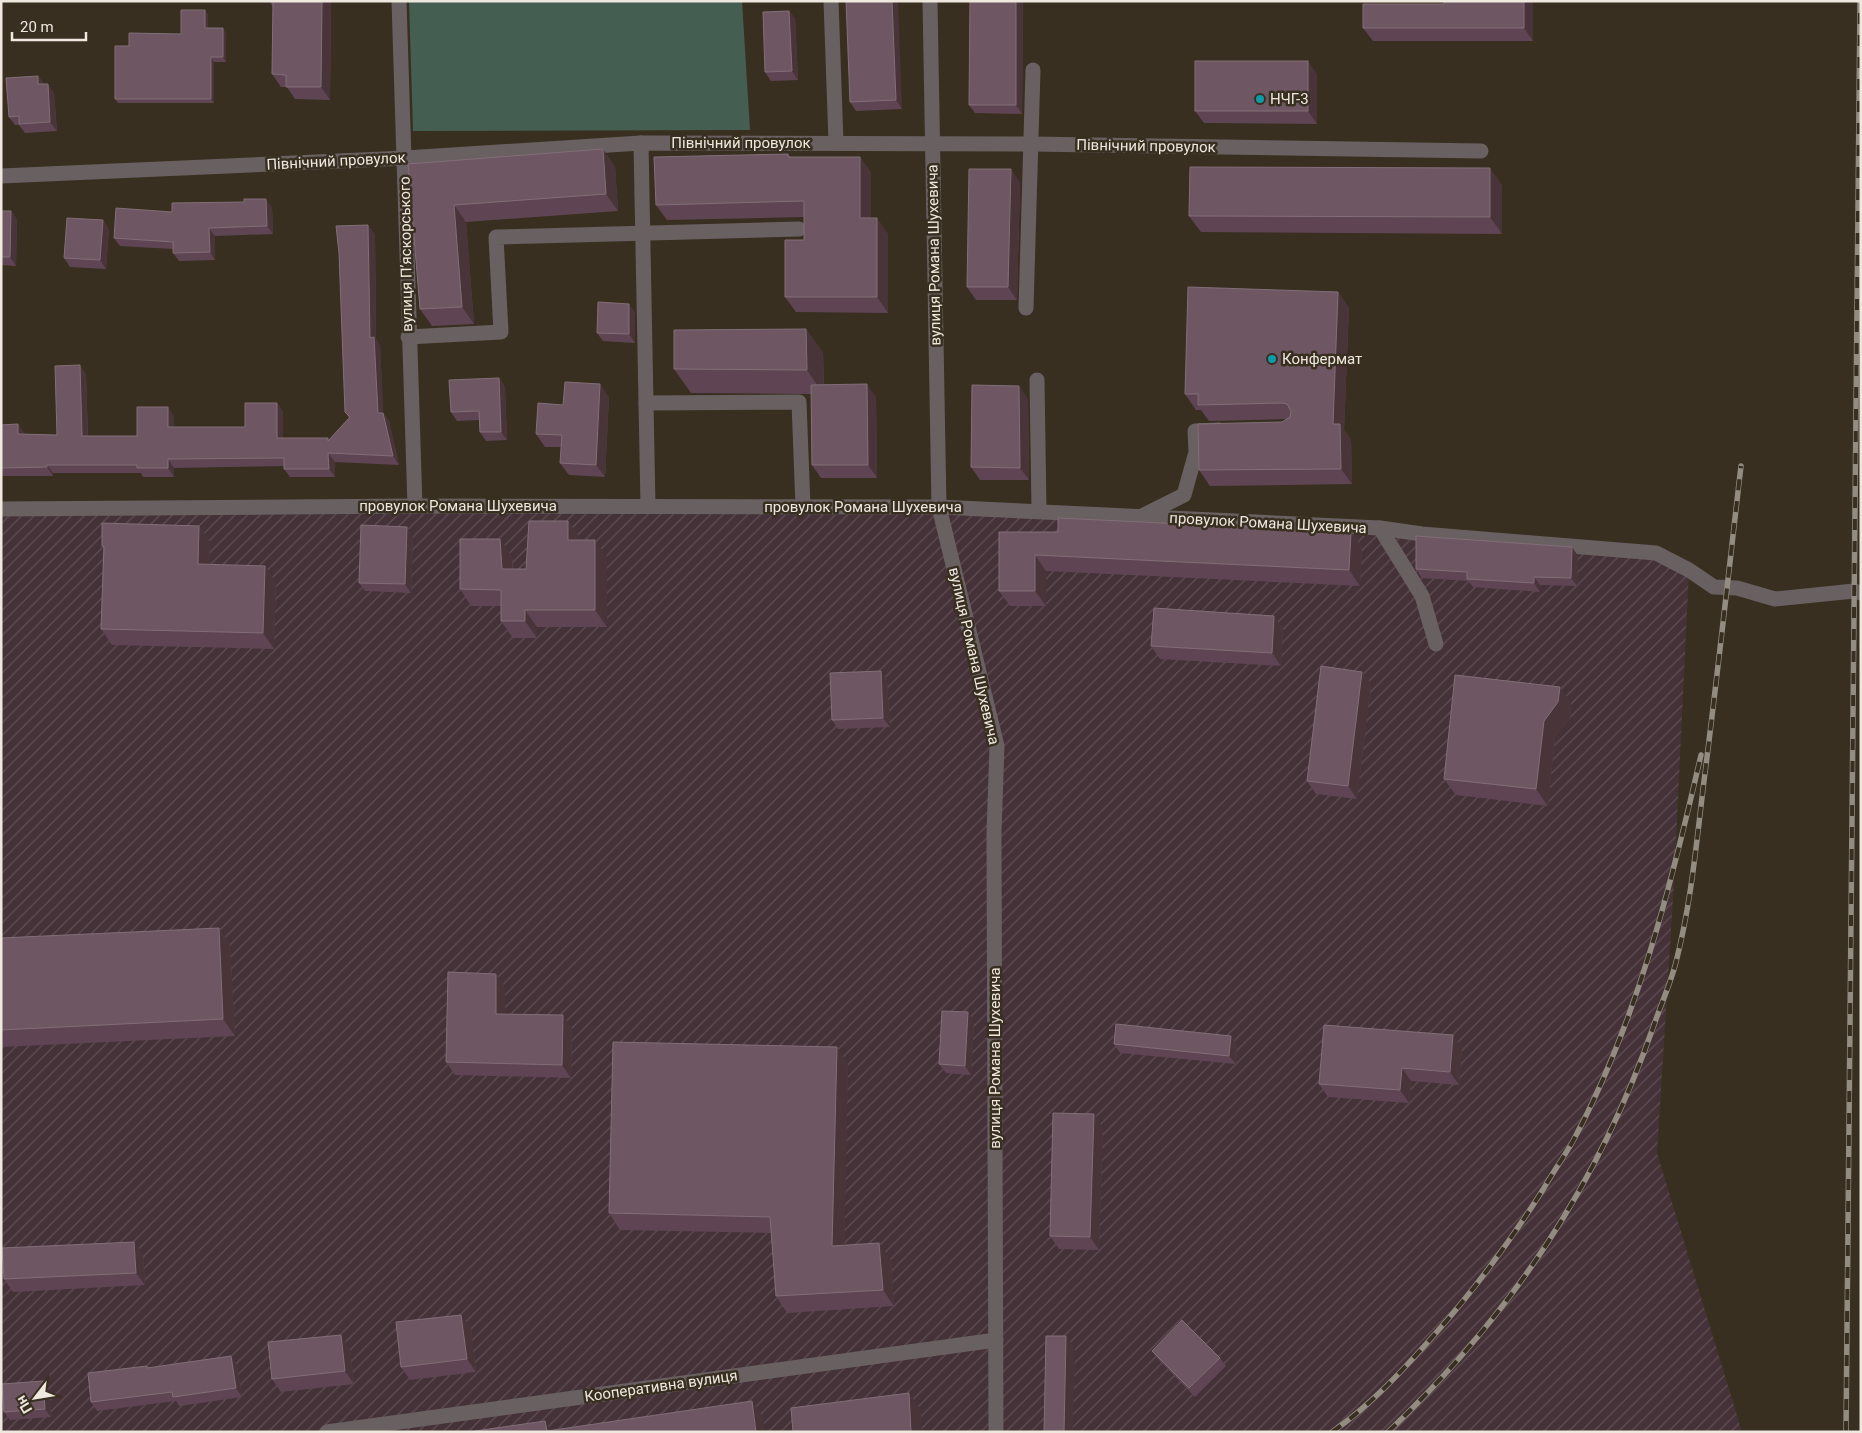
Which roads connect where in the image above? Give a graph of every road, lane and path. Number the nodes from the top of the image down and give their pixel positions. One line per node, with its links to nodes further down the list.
1 (399, 1): 10 (street, вулиця Пʼяскорського)
2 (831, 1): 5 (street)
3 (930, 1): 8 (street, вулиця Романа Шухевича)
4 (1033, 70): 7 (street)
5 (836, 142): 6 (street, Північний провулок); 8 (street, Північний провулок)
6 (641, 143): 10 (street, Північний провулок); 13 (street)
7 (1031, 144): 8 (street, Північний провулок); 9 (street, Північний провулок); 14 (street)
8 (932, 145): 22 (street, вулиця Романа Шухевича)
9 (1481, 151)
10 (405, 158): 11 (street, Північний провулок); 15 (street, вулиця Пʼяскорського)
11 (1, 176)
12 (799, 229): 13 (street)
13 (643, 232): 15 (street); 17 (street)
14 (1026, 308)
15 (408, 337): 19 (street, вулиця Пʼяскорського)
16 (1037, 380): 24 (street)
17 (646, 402): 20 (street); 21 (street)
18 (1234, 430): 25 (street)
19 (415, 506): 20 (street, провулок Романа Шухевича); 23 (street, провулок Романа Шухевича)
20 (648, 506): 21 (street, провулок Романа Шухевича)
21 (803, 506): 22 (street, провулок Романа Шухевича)
22 (939, 507): 24 (street, провулок Романа Шухевича); 29 (street, вулиця Романа Шухевича)
23 (1, 509)
24 (1039, 510): 25 (street, провулок Романа Шухевича)
25 (1141, 517): 26 (street, провулок Романа Шухевича)
26 (1380, 528): 27 (street, провулок Романа Шухевича); 28 (street)
27 (1861, 593)
28 (1436, 644)
29 (996, 1340): 30 (street, Кооперативна вулиця); 31 (street, вулиця Романа Шухевича)
30 (327, 1432)
31 (996, 1432)

